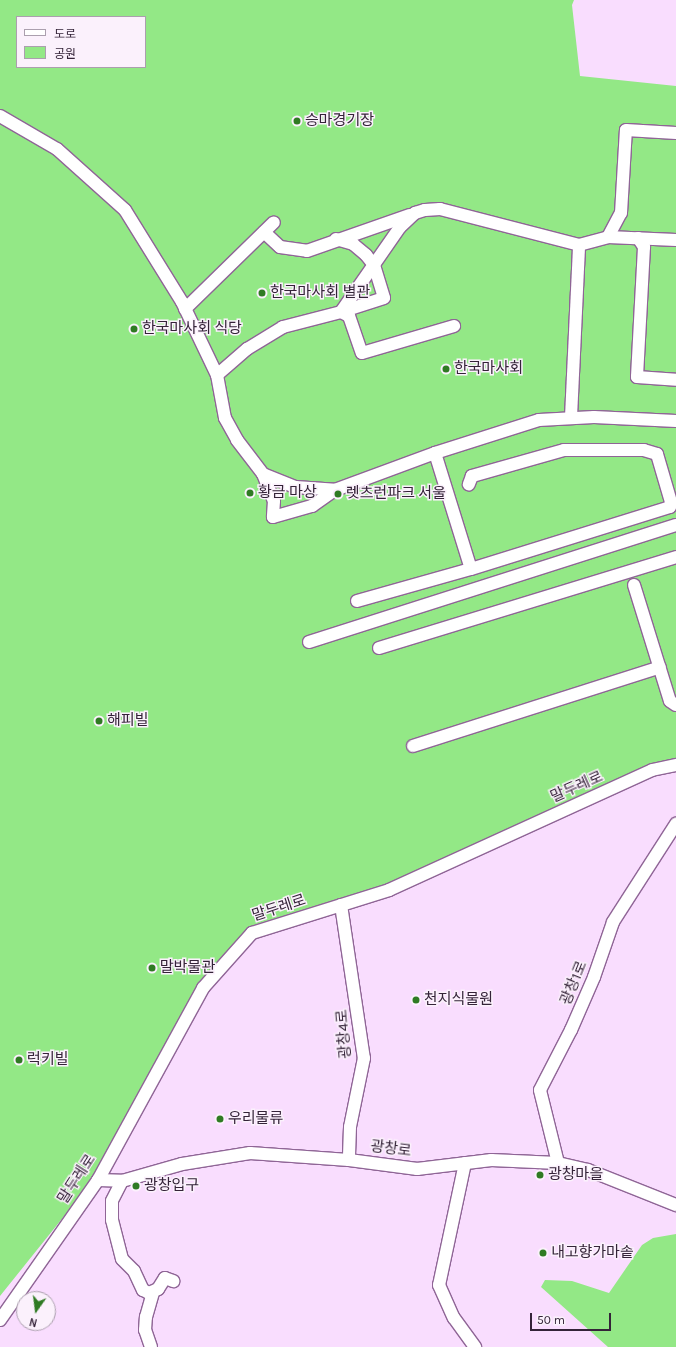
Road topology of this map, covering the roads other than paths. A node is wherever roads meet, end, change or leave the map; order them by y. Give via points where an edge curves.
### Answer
1 (0, 116) edge
2 (676, 133) edge
3 (415, 213) junction
4 (274, 222) dead end
5 (264, 232) junction
6 (608, 237) junction
7 (638, 238) junction
8 (336, 239) junction
9 (676, 240) edge
10 (579, 245) junction
11 (374, 265) junction
12 (185, 309) junction
13 (341, 312) junction
14 (454, 326) dead end
15 (217, 375) junction
16 (676, 380) edge
17 (571, 417) junction
18 (676, 421) edge
19 (435, 454) junction
20 (263, 474) junction
21 (469, 484) dead end
22 (335, 490) junction
23 (676, 525) edge
24 (676, 557) edge
25 (471, 569) junction
26 (634, 585) dead end
27 (357, 601) dead end
28 (309, 642) dead end
29 (379, 648) dead end
30 (660, 667) junction
31 (676, 705) edge
32 (413, 746) dead end
33 (676, 765) edge
34 (676, 824) edge
35 (341, 905) junction
36 (349, 1160) junction
37 (465, 1163) junction
38 (558, 1163) junction
39 (98, 1180) junction
40 (122, 1181) junction
41 (676, 1205) edge
42 (173, 1281) dead end
43 (153, 1292) junction
44 (0, 1320) edge
45 (151, 1347) edge
46 (475, 1347) edge

1 - 12 street via 57,148 125,210
2 - 6 street via 626,130 621,213
3 - 8 street
3 - 10 street via 440,209
3 - 11 street via 400,227
4 - 5 street
5 - 8 street via 274,243 289,250 307,251
5 - 12 street
6 - 7 street
6 - 10 street
7 - 9 street
7 - 16 street via 644,248 637,377
8 - 11 street via 353,244 366,254
10 - 17 street
11 - 13 street
11 - 13 street via 384,298
12 - 15 street
13 - 14 street via 349,316 362,353
13 - 15 street via 283,327 247,349
15 - 20 street via 225,418 237,440
17 - 18 street
17 - 19 street via 539,420
19 - 22 street
19 - 25 street
20 - 22 street via 296,487
20 - 22 street via 274,501 274,517 312,506
21 - 25 street via 472,476 564,450 644,450 657,454 671,502 670,507
23 - 28 street
24 - 29 street
25 - 27 street
26 - 30 street
30 - 31 street via 670,701
30 - 32 street
33 - 35 street, 말두레로 via 652,770 389,890
34 - 38 street, 광창1로 via 613,922 574,1024 540,1090
35 - 36 street, 광창4로 via 364,1058 350,1127
35 - 39 street, 말두레로 via 252,933 228,958 203,988
36 - 37 street, 광창로 via 417,1169
36 - 40 street, 광창로 via 250,1153 182,1164
37 - 38 street, 광창로 via 491,1160
37 - 46 street via 439,1285 454,1318
38 - 41 street, 광창로 via 588,1170
39 - 40 street, 광창로
39 - 44 street, 말두레로
40 - 43 street via 112,1202 116,1241 122,1259 134,1271 143,1290
42 - 43 street via 165,1278
43 - 45 street via 145,1330

